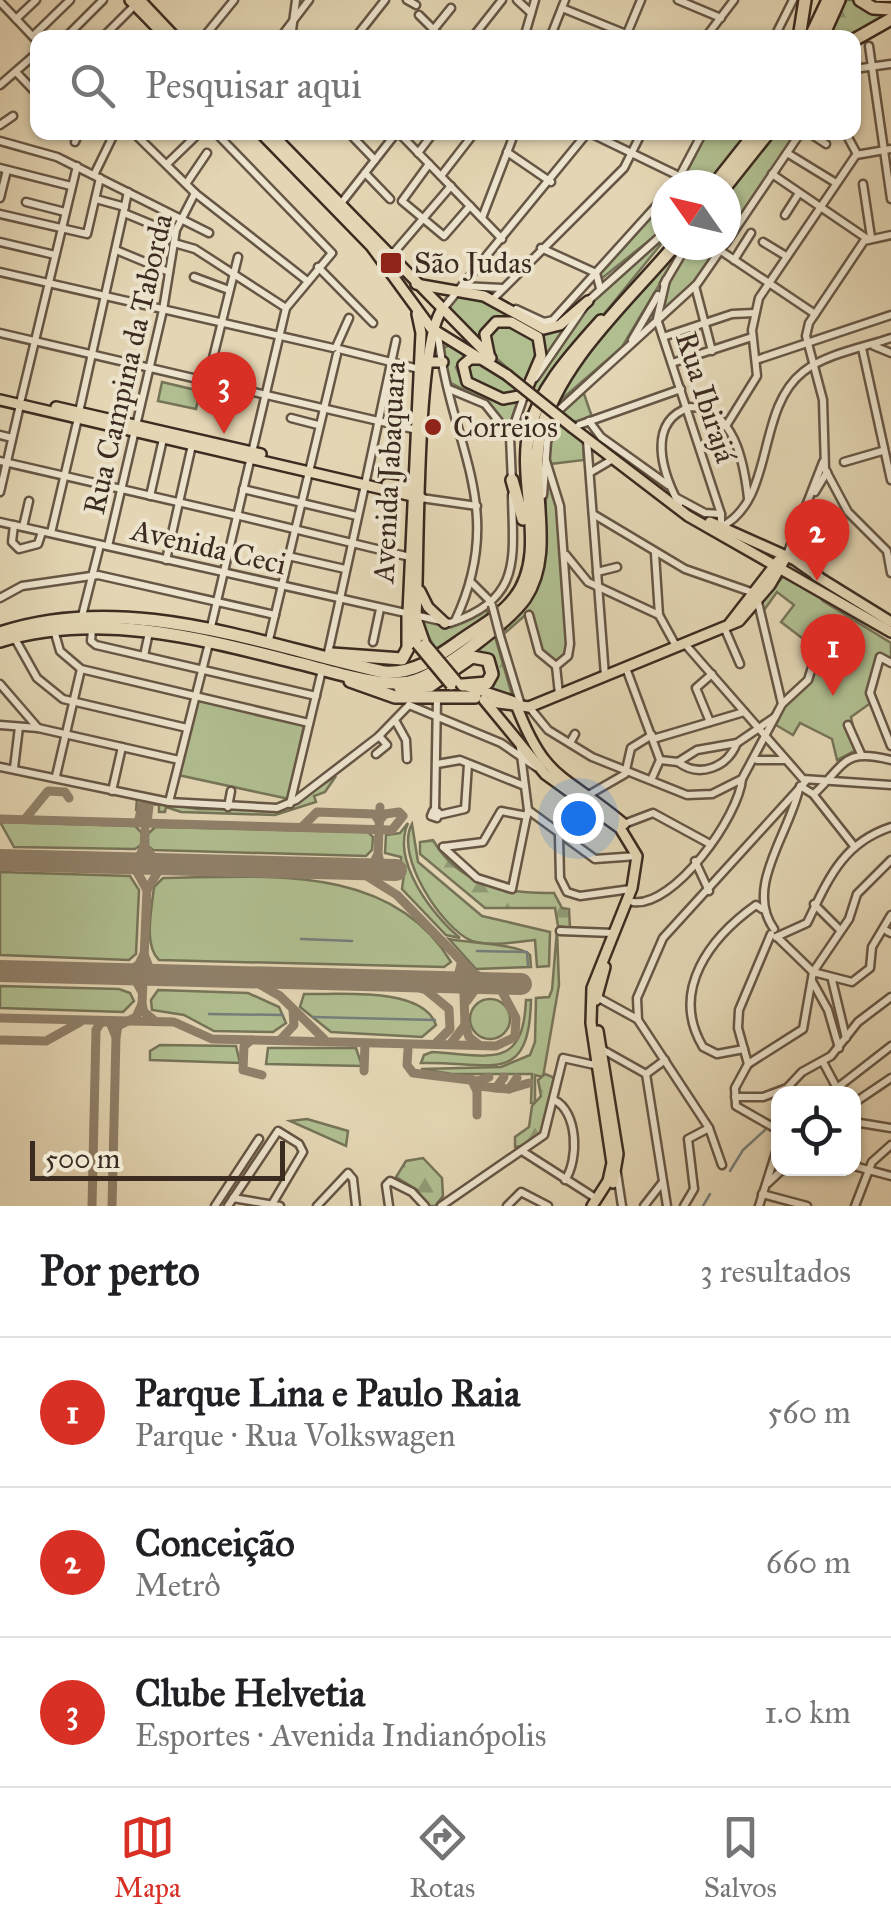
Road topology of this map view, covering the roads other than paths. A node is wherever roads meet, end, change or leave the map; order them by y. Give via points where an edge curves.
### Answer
1 (36, 0) edge
2 (70, 0) edge
3 (103, 0) edge
4 (234, 0) edge
5 (296, 0) edge
6 (309, 0) edge
7 (384, 0) edge
8 (407, 0) edge
9 (502, 0) edge
10 (517, 0) edge
11 (535, 0) edge
12 (641, 0) edge
13 (678, 0) edge
14 (734, 0) edge
15 (794, 0) edge
16 (805, 0) edge
17 (828, 0) edge
18 (839, 0) edge
19 (860, 0) edge
20 (137, 1) edge
21 (0, 2) edge
22 (563, 4) edge
23 (697, 4) edge
24 (416, 6) dead end
25 (451, 8) dead end
26 (891, 9) edge
27 (531, 13) junction
28 (418, 15) dead end
29 (16, 18) junction
30 (721, 18) junction
31 (891, 19) edge
32 (292, 21) junction
33 (434, 29) joint
34 (43, 30) edge
35 (72, 30) edge
36 (110, 30) edge
37 (161, 30) edge
38 (168, 30) edge
39 (210, 30) edge
40 (288, 30) edge
41 (360, 30) edge
42 (478, 30) edge
43 (527, 30) edge
44 (553, 30) edge
45 (617, 30) edge
46 (632, 30) edge
47 (711, 30) edge
48 (778, 30) edge
49 (800, 30) edge
50 (814, 30) edge
51 (826, 30) edge
52 (30, 33) edge
53 (861, 36) edge
54 (869, 46) dead end
55 (30, 59) edge
56 (891, 64) edge
57 (873, 67) junction
58 (861, 69) edge
59 (16, 72) junction
60 (0, 85) edge
61 (30, 89) edge
62 (13, 116) dead end
63 (0, 125) edge
64 (2, 139) edge
65 (113, 140) edge
66 (146, 140) edge
67 (189, 140) edge
68 (224, 140) edge
69 (268, 140) edge
70 (280, 140) edge
71 (356, 140) edge
72 (391, 140) edge
73 (406, 140) edge
74 (428, 140) edge
75 (469, 140) edge
76 (511, 140) edge
77 (582, 140) edge
78 (606, 140) edge
79 (638, 140) edge
80 (699, 140) edge
81 (750, 140) edge
82 (764, 140) edge
83 (798, 140) edge
84 (819, 140) edge
85 (849, 140) edge
86 (826, 144) dead end
87 (888, 149) edge
88 (507, 152) junction
89 (632, 152) junction
90 (206, 153) dead end
91 (418, 153) junction
92 (787, 153) junction
93 (857, 154) junction
94 (375, 160) junction
95 (168, 163) junction
96 (429, 164) junction
97 (76, 166) junction
98 (4, 169) edge
99 (667, 170) edge
100 (684, 170) edge
101 (726, 170) edge
102 (740, 170) edge
103 (365, 173) junction
104 (772, 174) junction
105 (441, 176) junction
106 (97, 177) junction
107 (551, 182) junction
108 (836, 182) junction
109 (186, 184) junction
110 (863, 184) dead end
111 (71, 186) junction
112 (451, 186) junction
113 (128, 192) junction
114 (195, 193) junction
115 (800, 193) junction
116 (0, 198) edge
117 (390, 198) dead end
118 (96, 199) junction
119 (891, 199) edge
120 (26, 202) dead end
121 (470, 206) junction
122 (338, 207) junction
123 (820, 207) junction
124 (124, 210) junction
125 (65, 212) junction
126 (651, 212) edge
127 (0, 214) edge
128 (785, 215) dead end
129 (181, 218) junction
130 (482, 218) junction
131 (423, 219) junction
132 (741, 220) edge
133 (61, 228) junction
134 (209, 233) dead end
135 (751, 233) dead end
136 (891, 235) edge
137 (175, 238) junction
138 (869, 238) junction
139 (502, 239) junction
140 (0, 242) edge
141 (764, 242) dead end
142 (651, 244) edge
143 (542, 248) junction
144 (741, 249) edge
145 (116, 250) junction
146 (55, 255) junction
147 (391, 256) junction
148 (786, 256) junction
149 (238, 257) dead end
150 (652, 260) edge
151 (663, 260) edge
152 (678, 260) edge
153 (714, 260) edge
154 (734, 260) edge
155 (318, 267) junction
156 (0, 272) edge
157 (169, 272) junction
158 (596, 273) junction
159 (233, 275) junction
160 (194, 276) dead end
161 (306, 280) junction
162 (666, 280) junction
163 (48, 283) junction
164 (768, 283) junction
165 (416, 284) junction
166 (695, 286) junction
167 (460, 287) junction
168 (502, 288) junction
169 (600, 289) junction
170 (229, 290) junction
171 (106, 296) junction
172 (493, 299) junction
173 (588, 302) junction
174 (412, 303) junction
175 (286, 308) junction
176 (508, 308) junction
177 (163, 310) junction
178 (441, 311) junction
179 (754, 313) junction
180 (815, 314) junction
181 (891, 315) edge
182 (349, 318) dead end
183 (657, 319) junction
184 (372, 323) dead end
185 (704, 323) junction
186 (221, 324) junction
187 (434, 331) junction
188 (0, 332) edge
189 (278, 337) junction
190 (663, 337) junction
191 (752, 337) junction
192 (396, 340) dead end
193 (35, 341) junction
194 (808, 343) junction
195 (887, 345) edge
196 (629, 346) junction
197 (462, 347) junction
198 (862, 348) junction
199 (336, 350) junction
200 (712, 350) junction
201 (92, 354) junction
202 (443, 359) junction
203 (490, 359) junction
204 (756, 360) junction
205 (672, 363) junction
206 (393, 364) junction
207 (816, 365) junction
208 (423, 366) junction
209 (150, 367) junction
210 (207, 382) junction
211 (448, 388) junction
212 (681, 389) junction
213 (525, 392) junction
214 (265, 394) junction
215 (0, 397) edge
216 (21, 402) junction
217 (687, 407) junction
218 (322, 408) junction
219 (78, 415) junction
220 (290, 418) dead end
221 (589, 421) junction
222 (380, 422) junction
223 (318, 425) junction
224 (574, 426) junction
225 (726, 426) junction
226 (136, 428) junction
227 (420, 434) junction
228 (0, 435) edge
229 (510, 437) junction
230 (12, 438) junction
231 (164, 438) junction
232 (587, 438) junction
233 (192, 445) junction
234 (882, 451) junction
235 (251, 455) junction
236 (545, 457) junction
237 (613, 459) junction
238 (3, 462) edge
239 (823, 462) junction
240 (844, 462) dead end
241 (307, 468) junction
242 (631, 468) junction
243 (826, 472) junction
244 (590, 474) junction
245 (64, 476) junction
246 (651, 479) junction
247 (512, 480) junction
248 (891, 480) edge
249 (365, 482) junction
250 (669, 485) junction
251 (122, 489) junction
252 (243, 489) junction
253 (0, 492) edge
254 (417, 494) junction
255 (150, 496) junction
256 (748, 500) junction
257 (29, 501) dead end
258 (678, 501) junction
259 (300, 502) junction
260 (179, 503) junction
261 (476, 506) junction
262 (592, 514) junction
263 (721, 514) junction
264 (804, 515) junction
265 (237, 516) junction
266 (357, 516) junction
267 (0, 522) edge
268 (698, 522) junction
269 (18, 526) junction
270 (720, 528) junction
271 (294, 529) junction
272 (47, 532) junction
273 (351, 542) junction
274 (794, 542) junction
275 (530, 544) junction
276 (104, 546) junction
277 (655, 552) junction
278 (565, 554) junction
279 (288, 556) junction
280 (762, 556) junction
281 (166, 560) junction
282 (416, 560) junction
283 (782, 562) junction
284 (617, 567) dead end
285 (810, 568) junction
286 (345, 569) junction
287 (538, 570) junction
288 (224, 572) junction
289 (597, 572) junction
290 (891, 573) edge
291 (797, 576) junction
292 (92, 577) junction
293 (819, 577) junction
294 (470, 581) junction
295 (767, 581) junction
296 (282, 586) junction
297 (598, 586) junction
298 (418, 587) junction
299 (753, 597) junction
300 (0, 598) edge
301 (338, 599) junction
302 (217, 602) junction
303 (491, 604) junction
304 (380, 609) junction
305 (528, 614) dead end
306 (659, 614) junction
307 (275, 615) junction
308 (761, 615) junction
309 (82, 616) junction
310 (412, 617) junction
311 (742, 619) junction
312 (450, 622) junction
313 (891, 622) edge
314 (92, 626) junction
315 (726, 626) junction
316 (54, 628) junction
317 (150, 631) junction
318 (891, 632) edge
319 (0, 633) edge
320 (209, 637) junction
321 (696, 638) junction
322 (18, 639) junction
323 (0, 641) edge
324 (373, 642) dead end
325 (680, 645) junction
326 (270, 646) junction
327 (816, 650) dead end
328 (695, 652) junction
329 (328, 653) junction
330 (144, 656) junction
331 (891, 662) edge
332 (435, 664) junction
333 (740, 664) dead end
334 (556, 666) junction
335 (626, 668) junction
336 (81, 669) junction
337 (202, 670) junction
338 (326, 670) junction
339 (712, 674) junction
340 (605, 676) junction
341 (457, 684) junction
342 (2, 689) edge
343 (388, 689) junction
344 (557, 695) junction
345 (316, 696) junction
346 (195, 697) junction
347 (438, 697) junction
348 (480, 699) junction
349 (73, 702) junction
350 (513, 704) junction
351 (782, 704) junction
352 (409, 705) junction
353 (744, 712) junction
354 (438, 716) junction
355 (396, 722) junction
356 (710, 722) junction
357 (309, 723) junction
358 (770, 723) junction
359 (0, 725) edge
360 (755, 725) junction
361 (848, 725) dead end
362 (19, 727) junction
363 (38, 728) junction
364 (187, 728) junction
365 (66, 734) junction
366 (576, 734) dead end
367 (379, 736) junction
368 (653, 737) junction
369 (766, 738) junction
370 (570, 743) junction
371 (737, 743) junction
372 (891, 746) edge
373 (122, 747) junction
374 (524, 751) junction
375 (376, 754) dead end
376 (861, 754) junction
377 (407, 759) dead end
378 (179, 760) junction
379 (660, 760) junction
380 (756, 760) junction
381 (784, 760) junction
382 (891, 760) edge
383 (678, 762) junction
384 (468, 763) junction
385 (437, 764) junction
386 (0, 766) edge
387 (14, 768) junction
388 (627, 770) junction
389 (56, 776) junction
390 (652, 778) junction
391 (742, 779) junction
392 (828, 784) junction
393 (522, 785) junction
394 (891, 786) edge
395 (810, 787) junction
396 (112, 791) junction
397 (232, 791) dead end
398 (583, 798) junction
399 (785, 801) junction
400 (800, 801) junction
401 (170, 802) junction
402 (290, 804) junction
403 (228, 806) junction
404 (528, 813) junction
405 (624, 824) junction
406 (891, 827) edge
407 (558, 835) junction
408 (710, 844) junction
409 (854, 846) junction
410 (637, 856) junction
411 (891, 860) edge
412 (695, 862) junction
413 (632, 888) junction
414 (709, 890) junction
415 (633, 902) junction
416 (814, 904) junction
417 (760, 911) junction
418 (891, 915) edge
419 (737, 919) junction
420 (840, 930) junction
421 (560, 931) dead end
422 (614, 933) junction
423 (775, 934) junction
424 (812, 976) junction
425 (832, 980) junction
426 (891, 997) edge
427 (595, 1003) junction
428 (638, 1020) junction
429 (846, 1039) junction
430 (891, 1046) edge
431 (839, 1048) junction
432 (744, 1050) junction
433 (602, 1056) junction
434 (665, 1060) junction
435 (822, 1062) junction
436 (748, 1064) junction
437 (646, 1074) junction
438 (890, 1080) edge
439 (835, 1086) edge
440 (844, 1086) edge
441 (734, 1097) junction
442 (861, 1099) edge
443 (554, 1100) junction
444 (861, 1123) edge
445 (709, 1128) junction
446 (771, 1128) edge
447 (891, 1128) edge
448 (259, 1140) dead end
449 (891, 1145) edge
450 (522, 1151) junction
451 (247, 1161) junction
452 (722, 1165) dead end
453 (255, 1167) junction
454 (861, 1168) edge
455 (868, 1170) junction
456 (617, 1172) junction
457 (771, 1176) edge
458 (891, 1176) edge
459 (565, 1180) junction
460 (663, 1182) junction
461 (610, 1190) junction
462 (763, 1190) junction
463 (457, 1195) junction
464 (622, 1196) junction
465 (231, 1202) edge
466 (595, 1204) edge
467 (272, 1205) edge
468 (214, 1206) edge
469 (280, 1206) edge
470 (317, 1206) edge
471 (356, 1206) edge
472 (388, 1206) edge
473 (425, 1206) edge
474 (442, 1206) edge
475 (465, 1206) edge
476 (507, 1206) edge
477 (548, 1206) edge
478 (622, 1206) edge
479 (644, 1206) edge
480 (667, 1206) edge
481 (684, 1206) edge
482 (758, 1206) edge
483 (807, 1206) edge
484 (854, 1206) edge

1 - 29 street
2 - 34 street
3 - 35 street
4 - 39 street
5 - 32 street
6 - 32 street
7 - 41 street
8 - 24 street
9 - 42 street
10 - 27 street
11 - 27 street
12 - 46 street
13 - 23 street
14 - 30 street
15 - 48 street
16 - 49 highway
17 - 50 highway
18 - 51 highway
19 - 26 highway
20 - 36 street
20 - 37 main road
20 - 38 main road
21 - 29 street
22 - 44 street
22 - 45 street
23 - 30 street
25 - 33 street
27 - 43 street
28 - 33 street
29 - 52 street
30 - 47 street
31 - 53 highway
32 - 40 street
54 - 57 street
55 - 59 street
56 - 57 street
57 - 58 street
57 - 87 street
59 - 60 street
59 - 61 street
62 - 63 street
64 - 97 street
65 - 106 street
66 - 95 street
67 - 95 street
68 - 155 street via 332,253
69 - 122 main road, Avenida Jabaquara
70 - 122 main road, Avenida Jabaquara
71 - 94 street
72 - 94 street
73 - 91 street
74 - 91 street
75 - 105 street
76 - 88 street
77 - 107 street
78 - 89 street
79 - 89 street
80 - 100 street
81 - 101 highway
82 - 102 highway
83 - 92 street
84 - 86 street
85 - 93 street
87 - 93 street
87 - 119 street
88 - 107 street
88 - 130 street
89 - 99 street
89 - 143 street via 622,170
90 - 109 street
91 - 96 street
92 - 104 street
92 - 108 street
93 - 108 street
94 - 103 street
95 - 109 street
96 - 105 street
96 - 131 street via 402,201
97 - 106 street
97 - 111 street
98 - 111 street
98 - 116 street
103 - 117 street
103 - 122 street
104 - 115 street
104 - 132 street
105 - 112 street
106 - 113 street
106 - 118 street
107 - 139 street
108 - 123 street
109 - 114 street
110 - 138 street
111 - 125 street
112 - 121 street
112 - 131 street
113 - 124 street
113 - 129 street
114 - 129 street, Rua Campina da Taborda
114 - 161 street
115 - 123 street
115 - 128 street
118 - 124 street
118 - 133 street via 88,233
120 - 125 street
121 - 130 street
121 - 131 street via 445,235
122 - 147 main road, Avenida Jabaquara
122 - 174 main road, Avenida Jabaquara
123 - 138 street
123 - 148 street
124 - 137 street
124 - 145 street
125 - 133 street
126 - 158 street
127 - 133 street
129 - 134 street
129 - 137 street, Rua Campina da Taborda
130 - 139 street
131 - 147 street
133 - 146 street
135 - 144 street
136 - 138 street
137 - 157 street, Rua Campina da Taborda
137 - 159 street
138 - 180 street
139 - 167 street
140 - 146 street
141 - 148 street
142 - 169 street
143 - 158 street
143 - 168 street
145 - 157 street
145 - 171 street
146 - 163 street
147 - 165 main road, Avenida Jabaquara
148 - 164 street
149 - 159 street
150 - 275 highway via 566,362 538,406 526,454
151 - 287 highway via 556,394 545,419 535,477
152 - 162 street
153 - 166 street
154 - 164 street
155 - 161 street
155 - 184 street
156 - 163 street
157 - 177 street, Rua Campina da Taborda
158 - 169 street
158 - 176 street via 550,322
159 - 170 street
159 - 175 street
160 - 170 street
161 - 175 street
162 - 183 street, Rua Ibirajá
162 - 196 street
163 - 171 street
163 - 193 street
164 - 179 street
164 - 180 street
165 - 167 main road
165 - 178 main road, Avenida Jabaquara
166 - 183 street
166 - 185 street
167 - 168 street
167 - 172 main road
167 - 178 street
168 - 172 street
169 - 173 street
170 - 186 street
171 - 177 street
171 - 201 street
172 - 176 main road
173 - 176 main road via 550,329
173 - 213 street
174 - 187 main road, Avenida Jabaquara
174 - 208 main road, Avenida Jabaquara
175 - 189 street
177 - 186 street
177 - 209 street, Rua Campina da Taborda
178 - 187 main road, Avenida Jabaquara
178 - 203 main road
179 - 185 street
179 - 191 street
180 - 194 street
181 - 194 street
182 - 199 street
183 - 190 street, Rua Ibirajá
183 - 196 street
185 - 190 street
185 - 200 street
186 - 189 street
186 - 210 street
187 - 197 main road
187 - 202 street
187 - 208 main road, Avenida Jabaquara
188 - 193 street
189 - 199 street
189 - 214 street
190 - 205 street, Rua Ibirajá
191 - 200 street
191 - 204 street
192 - 206 street
193 - 201 street
193 - 216 street
194 - 204 street
194 - 207 street
195 - 198 street
196 - 236 street via 558,411
197 - 202 street via 446,346
197 - 203 main road
198 - 207 street
198 - 234 street
199 - 206 street
199 - 218 street
200 - 205 street
201 - 209 street
201 - 219 street
202 - 208 main road
202 - 211 street
203 - 213 main road via 466,362 464,380 506,400
203 - 213 main road via 484,334 496,322 534,334 542,352
203 - 224 main road, bridge
204 - 225 street via 755,381
205 - 212 street, Rua Ibirajá
206 - 208 street
206 - 222 street
207 - 239 street
207 - 256 street via 796,378 780,404
208 - 227 main road, Avenida Jabaquara
209 - 210 street
209 - 226 street, Rua Campina da Taborda
210 - 214 street
211 - 229 street via 485,404
211 - 261 street via 476,474
212 - 217 street, Rua Ibirajá
212 - 221 street
213 - 229 street
214 - 218 street
214 - 235 street
215 - 216 main road
216 - 219 main road
216 - 230 street
217 - 225 street via 708,410
217 - 250 street via 664,428
217 - 263 street, Rua Ibirajá
218 - 222 street
218 - 223 street
219 - 226 main road
219 - 245 street
220 - 223 street
221 - 224 street
221 - 246 street
222 - 227 street
222 - 249 street
223 - 241 street
224 - 232 main road
224 - 242 main road
225 - 256 street via 741,458
226 - 231 main road
226 - 235 main road
226 - 251 street, Rua Campina da Taborda
227 - 254 main road, Avenida Jabaquara
228 - 230 street
229 - 247 street
230 - 238 street
231 - 233 main road
231 - 255 street
232 - 237 main road
232 - 244 street
233 - 235 main road
233 - 260 street
234 - 240 street
234 - 248 street
235 - 241 main road
235 - 252 street
236 - 278 street
236 - 287 street
237 - 242 main road
237 - 244 street
237 - 268 main road
238 - 245 street
238 - 253 street
239 - 243 street
239 - 264 street
241 - 249 main road
241 - 259 street
242 - 246 main road
243 - 264 street
243 - 290 street via 848,512 887,551
244 - 262 street
245 - 251 street
245 - 272 street
246 - 250 street
246 - 258 main road
247 - 275 highway
247 - 303 street via 513,568
249 - 254 main road
249 - 266 street
250 - 258 street
251 - 255 street
251 - 276 street, Rua Campina da Taborda
252 - 259 street
252 - 265 street
254 - 261 street
254 - 282 main road, Avenida Jabaquara
255 - 260 street
256 - 270 street
257 - 269 street
258 - 263 street
258 - 270 main road
259 - 266 street
259 - 271 street
260 - 265 street
260 - 281 street
261 - 294 street via 478,549
262 - 277 street
262 - 289 street
263 - 270 street, Rua Ibirajá
264 - 274 street
265 - 271 street
265 - 288 street
266 - 273 street
267 - 269 street, Avenida Ceci
268 - 270 main road
268 - 280 main road
269 - 272 street, Avenida Ceci
269 - 272 street via 12,542 18,549 38,544
270 - 283 main road
271 - 273 street
271 - 279 street
272 - 276 street, Avenida Ceci
273 - 282 street
273 - 286 street
274 - 283 street
274 - 285 main road
275 - 332 highway via 514,600
276 - 281 street, Avenida Ceci
276 - 292 street, Rua Campina da Taborda
277 - 299 street
277 - 306 street
278 - 297 street
278 - 334 street via 570,644
279 - 286 street
279 - 296 street
280 - 283 main road
280 - 295 main road
281 - 288 street, Avenida Ceci
282 - 298 main road, Avenida Jabaquara
282 - 310 main road, Avenida Jabaquara
283 - 285 main road
283 - 291 main road
283 - 293 main road
283 - 295 main road
284 - 289 street
285 - 293 main road
286 - 301 street
287 - 332 highway via 518,607
288 - 296 street, Avenida Ceci
288 - 302 street
289 - 297 street
291 - 295 main road
291 - 318 main road
292 - 300 street via 22,586
292 - 302 street
292 - 309 street, Rua Campina da Taborda
293 - 313 main road
294 - 303 street
294 - 312 street
295 - 299 main road
296 - 301 street, Avenida Ceci
296 - 307 street
297 - 306 street
297 - 340 street
298 - 310 main road, Avenida Jabaquara
298 - 312 main road via 428,608
299 - 308 street
299 - 311 main road
299 - 315 main road
301 - 304 street, Avenida Ceci
301 - 329 street
302 - 307 street
302 - 320 street
303 - 312 street
303 - 350 street, bridge
304 - 310 street, Avenida Ceci
304 - 324 street
305 - 334 street via 539,652
306 - 325 street
307 - 326 street
308 - 311 main road
308 - 351 street
309 - 319 highway
309 - 320 highway via 136,616
310 - 312 street, Avenida Ceci
310 - 329 highway via 402,659
310 - 341 main road, Avenida Jabaquara, bridge via 421,644
311 - 315 main road
314 - 316 highway
314 - 317 highway
314 - 330 street via 94,644
315 - 321 main road
315 - 333 street
316 - 322 highway
316 - 336 street via 60,651
317 - 320 highway
317 - 330 street
320 - 326 highway
320 - 337 street
320 - 338 highway
321 - 325 main road
321 - 328 main road
322 - 323 highway
322 - 349 street via 36,678
325 - 328 street
325 - 335 main road
326 - 329 highway
326 - 332 highway via 384,672
327 - 351 street via 808,680
328 - 339 street
330 - 337 street
331 - 372 street via 886,656 878,660 870,694
332 - 343 highway via 416,680
334 - 344 street
335 - 340 main road
335 - 368 street
336 - 346 street
336 - 349 street
337 - 345 street
337 - 346 street
338 - 343 highway
338 - 345 street
339 - 353 street
339 - 356 street via 696,688
340 - 344 main road
341 - 343 highway via 487,683 488,660 468,659 422,689
341 - 348 main road
341 - 350 main road
342 - 363 street
343 - 347 highway
343 - 352 street
344 - 350 main road
345 - 357 street
346 - 357 street
346 - 364 street
347 - 348 highway
347 - 354 street
348 - 350 main road
349 - 364 street
349 - 365 street
350 - 370 street
350 - 374 main road
350 - 374 main road via 523,721
351 - 358 street
352 - 354 street
352 - 355 street
353 - 356 street
353 - 360 street
354 - 374 street
354 - 385 street
355 - 367 street
355 - 377 street
356 - 368 street
357 - 402 street
358 - 360 street
358 - 369 street
359 - 362 street
360 - 369 street
360 - 371 street
361 - 376 street
362 - 363 street
362 - 387 street
363 - 365 street
364 - 378 street
365 - 373 street
365 - 389 street
366 - 370 street
367 - 375 street via 387,745
367 - 402 street
368 - 379 street
368 - 388 street via 634,744
369 - 380 street
369 - 381 street
370 - 388 street
371 - 383 street via 697,750
371 - 383 street via 732,754 706,770 694,772
373 - 378 street
373 - 396 street
374 - 393 street
374 - 398 main road
374 - 398 main road via 544,774
376 - 382 street
376 - 392 street via 839,765
378 - 401 street
379 - 383 street
379 - 390 street
380 - 381 street
380 - 391 street
381 - 395 street
384 - 385 street
384 - 385 street via 465,809 437,812
384 - 393 street
386 - 387 street
387 - 389 street
388 - 390 street
388 - 398 street
389 - 396 street
390 - 391 street via 700,796
391 - 408 street via 738,806
392 - 394 street
392 - 395 street
393 - 404 street
395 - 399 street
395 - 400 street
395 - 400 street
395 - 409 street
396 - 401 street
397 - 403 street
398 - 405 main road
398 - 410 main road via 620,828
399 - 400 street
399 - 414 street
400 - 417 street
401 - 403 street
402 - 403 street
404 - 404 street via 510,889 480,880 444,847 483,842 501,811
404 - 407 street
405 - 408 street via 653,813
405 - 415 main road via 642,857
406 - 409 street
407 - 410 street via 595,859
407 - 413 street via 567,892 585,896
408 - 412 street
409 - 416 street
410 - 413 main road
411 - 420 street via 862,888
412 - 414 street
412 - 415 street via 670,889
413 - 422 main road
414 - 428 street via 659,944 638,992
415 - 427 main road
416 - 420 street
416 - 423 street via 809,920
417 - 419 street
417 - 419 street
417 - 423 street
418 - 425 street via 872,947 868,971 852,982
419 - 432 street via 697,966 691,1009 707,1050
420 - 424 street
421 - 422 street
422 - 427 main road via 594,981
423 - 424 street
423 - 432 street via 742,997
424 - 425 street
424 - 431 street
424 - 436 street via 803,1029
425 - 429 street
426 - 429 street
427 - 428 street
427 - 433 main road
428 - 434 street
429 - 431 street
430 - 440 street
431 - 435 street
432 - 436 street
433 - 437 street
433 - 443 street via 564,1058
433 - 456 main road
433 - 466 main road via 612,1163
434 - 437 street
434 - 445 street
435 - 439 street
435 - 441 street via 781,1092
436 - 441 street
437 - 460 street
438 - 442 street
441 - 446 street via 744,1113
443 - 450 street via 547,1130
443 - 459 street via 568,1114 574,1153
444 - 447 street
445 - 452 street
445 - 481 street via 688,1139 694,1182
448 - 451 street
449 - 455 street
450 - 459 street
450 - 463 street
451 - 453 street
451 - 468 street
453 - 465 street
453 - 467 street via 278,1131 299,1144 299,1165
454 - 455 street
455 - 458 street
455 - 484 street
456 - 461 main road
456 - 464 street
457 - 462 street
459 - 466 street
460 - 479 street
460 - 480 street
461 - 464 street
461 - 466 main road
462 - 482 street
462 - 483 street
463 - 474 street
463 - 475 street
464 - 478 street
465 - 467 street
467 - 469 street
470 - 471 street via 344,1174 352,1175
472 - 473 street via 390,1181
476 - 477 street via 521,1192

